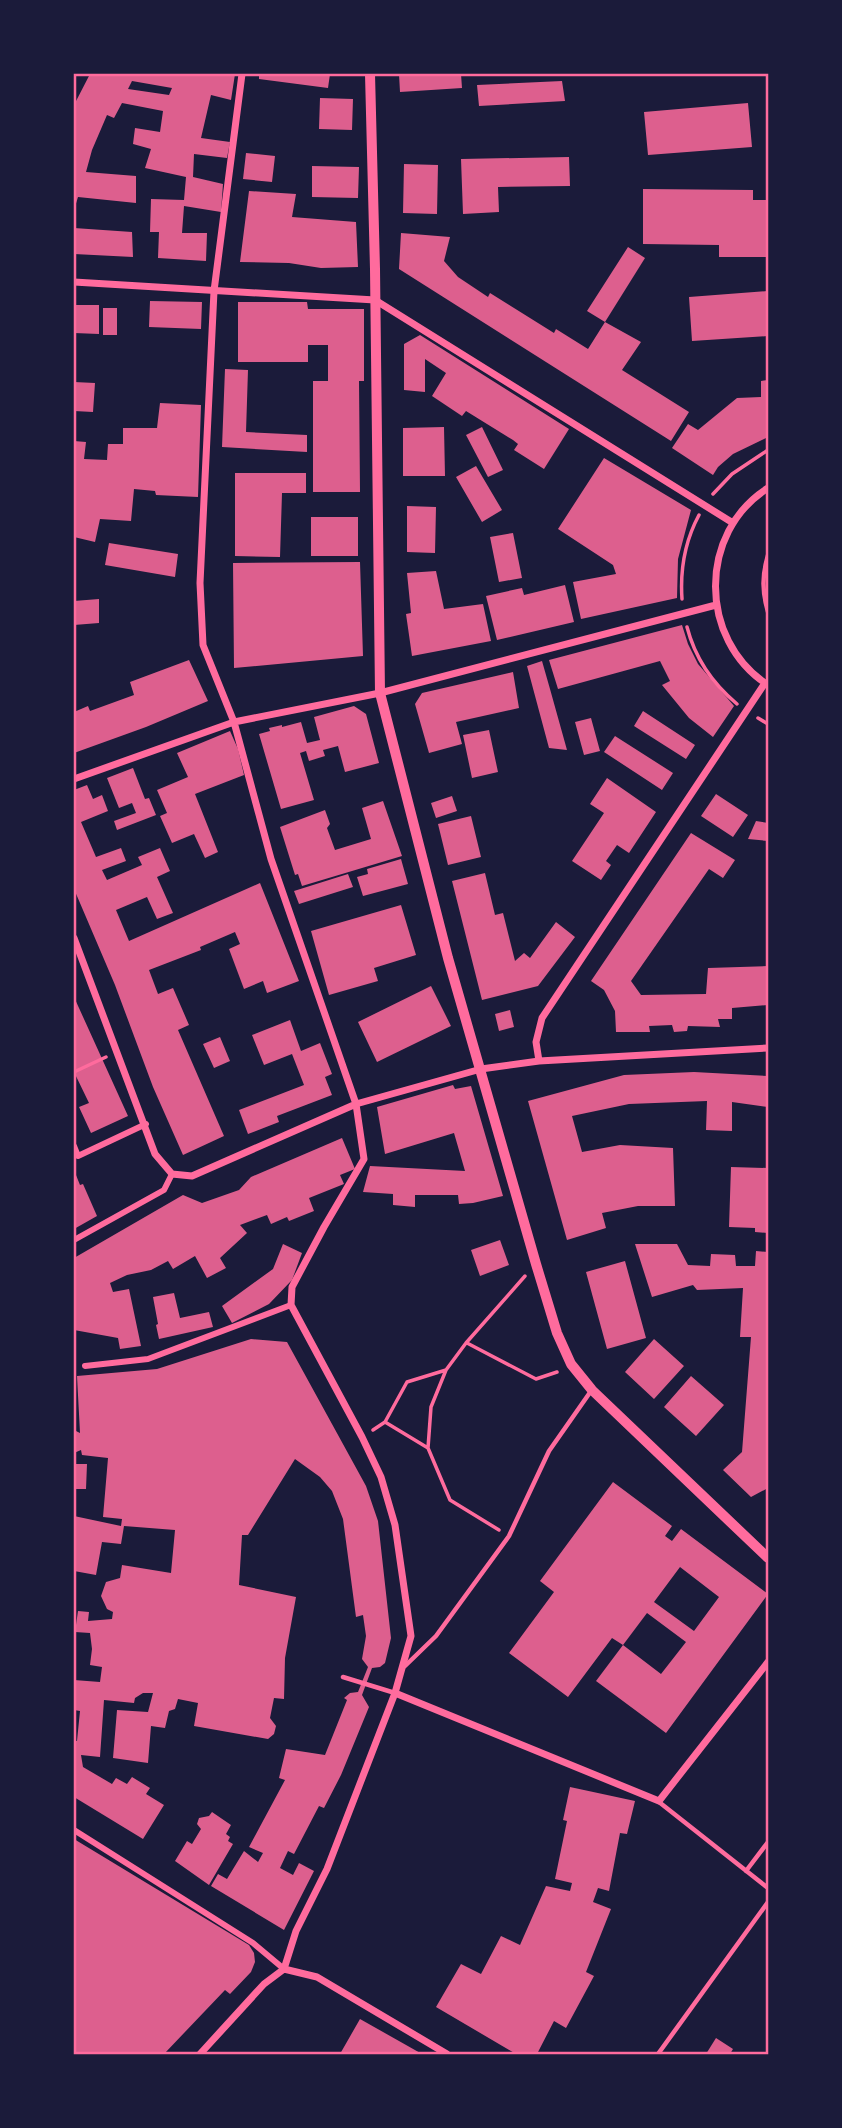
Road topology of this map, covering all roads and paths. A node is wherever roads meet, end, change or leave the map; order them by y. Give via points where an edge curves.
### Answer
1 (242, 74) edge
2 (370, 74) edge
3 (74, 282) edge
4 (214, 291) junction
5 (375, 300) junction
6 (768, 450) edge
7 (768, 488) edge
8 (705, 506) junction
9 (733, 523) junction
10 (768, 555) edge
11 (716, 605) junction
12 (768, 612) edge
13 (684, 615) junction
14 (766, 684) edge
15 (380, 693) junction
16 (746, 711) junction
17 (234, 722) junction
18 (768, 724) edge
19 (74, 779) edge
20 (74, 938) edge
21 (768, 1048) edge
22 (117, 1051) junction
23 (539, 1061) junction
24 (481, 1069) junction
25 (74, 1072) edge
26 (356, 1104) junction
27 (146, 1124) junction
28 (74, 1146) edge
29 (172, 1174) junction
30 (74, 1240) edge
31 (536, 1264) junction
32 (291, 1305) junction
33 (466, 1343) junction
34 (571, 1364) junction
35 (85, 1366) dead end
36 (446, 1370) junction
37 (592, 1390) junction
38 (385, 1422) junction
39 (362, 1437) junction
40 (428, 1448) junction
41 (509, 1536) junction
42 (768, 1558) edge
43 (768, 1662) edge
44 (404, 1666) junction
45 (343, 1676) dead end
46 (395, 1693) junction
47 (659, 1801) junction
48 (74, 1830) edge
49 (768, 1842) edge
50 (746, 1871) junction
51 (768, 1888) edge
52 (768, 1902) edge
53 (284, 1969) junction
54 (200, 2054) edge
55 (447, 2054) edge
56 (658, 2054) edge

1 - 4 street
2 - 5 street
3 - 4 street
4 - 5 street
4 - 17 street via 201,596 203,645
5 - 8 street
5 - 15 street
6 - 8 path via 732,474
7 - 9 street
8 - 9 street
8 - 13 path via 684,558
9 - 11 street via 717,562
10 - 12 lane via 763,572
11 - 13 street
11 - 14 street via 732,649
13 - 15 street
13 - 16 path via 705,669
14 - 16 street
15 - 17 street
15 - 24 street
16 - 18 path
16 - 23 street via 542,1018 536,1042
17 - 19 street
17 - 26 street via 271,859
20 - 22 street
21 - 23 street
22 - 25 path
22 - 27 street
23 - 24 street
24 - 26 street
24 - 31 street
26 - 29 street via 192,1176
26 - 32 street via 364,1159 292,1287
27 - 28 street via 78,1156
27 - 29 street via 155,1154
29 - 30 street via 164,1190
31 - 33 path
31 - 34 street
32 - 35 street via 148,1359
32 - 39 street
33 - 34 path via 536,1379
33 - 36 path
34 - 37 street
36 - 38 path via 407,1382
36 - 40 path via 431,1407
37 - 41 lane via 549,1451
37 - 42 street
38 - 39 path
38 - 40 path
39 - 44 street via 396,1525 411,1636
40 - 41 path via 450,1500
41 - 44 lane via 436,1636
43 - 47 street
44 - 46 street
45 - 46 lane
46 - 47 street
46 - 53 street
47 - 50 lane
48 - 53 street via 253,1943
49 - 50 lane
50 - 51 lane
52 - 56 lane
53 - 54 street via 264,1984
53 - 55 street via 317,1977

